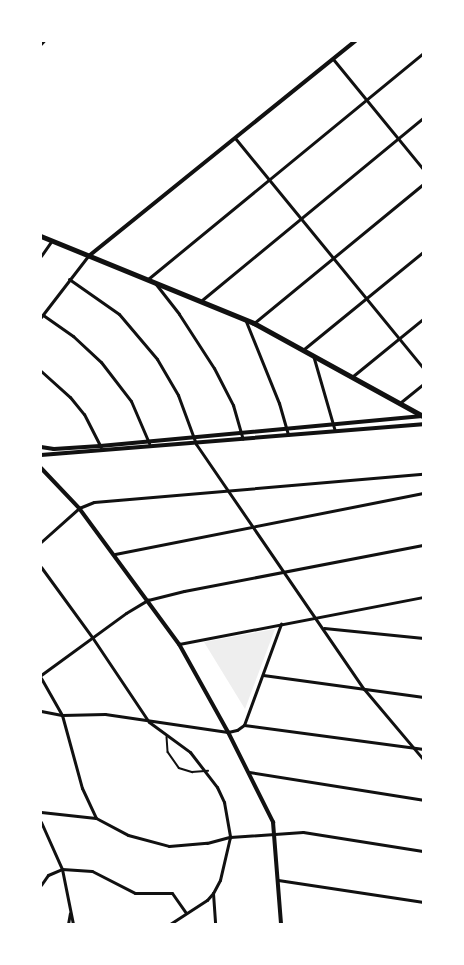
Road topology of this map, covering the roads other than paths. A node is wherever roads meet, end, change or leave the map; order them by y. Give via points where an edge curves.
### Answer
1 (44, 41) edge
2 (355, 41) edge
3 (41, 44) edge
4 (423, 53) edge
5 (333, 59) junction
6 (367, 100) junction
7 (423, 118) edge
8 (235, 138) junction
9 (398, 138) junction
10 (423, 169) edge
11 (269, 180) junction
12 (423, 184) edge
13 (301, 219) junction
14 (41, 236) edge
15 (52, 240) junction
16 (423, 252) edge
17 (90, 255) junction
18 (41, 256) edge
19 (333, 258) junction
20 (69, 279) junction
21 (148, 279) junction
22 (154, 282) junction
23 (366, 298) junction
24 (202, 300) junction
25 (42, 316) edge
26 (245, 319) junction
27 (423, 319) edge
28 (254, 323) junction
29 (399, 338) junction
30 (304, 349) junction
31 (312, 354) junction
32 (423, 368) edge
33 (41, 371) edge
34 (353, 376) junction
35 (423, 384) edge
36 (401, 402) junction
37 (423, 416) edge
38 (333, 424) junction
39 (423, 424) edge
40 (286, 428) junction
41 (335, 431) junction
42 (241, 432) junction
43 (288, 435) junction
44 (192, 437) junction
45 (243, 439) junction
46 (148, 441) junction
47 (196, 444) junction
48 (100, 446) junction
49 (41, 447) edge
50 (150, 448) junction
51 (102, 452) junction
52 (41, 455) edge
53 (41, 468) edge
54 (423, 474) edge
55 (229, 491) junction
56 (423, 493) edge
57 (79, 508) junction
58 (254, 525) junction
59 (41, 542) edge
60 (423, 545) edge
61 (115, 554) junction
62 (41, 567) edge
63 (286, 571) junction
64 (423, 597) edge
65 (148, 600) junction
66 (317, 618) junction
67 (281, 624) junction
68 (324, 628) junction
69 (92, 637) junction
70 (423, 638) edge
71 (180, 644) junction
72 (41, 675) edge
73 (263, 675) junction
74 (41, 678) edge
75 (364, 689) junction
76 (423, 697) edge
77 (41, 711) edge
78 (62, 715) junction
79 (149, 722) junction
80 (244, 725) junction
81 (228, 732) junction
82 (167, 735) junction
83 (414, 748) junction
84 (423, 749) edge
85 (423, 758) edge
86 (208, 771) junction
87 (248, 772) junction
88 (423, 800) edge
89 (41, 812) edge
90 (96, 818) junction
91 (41, 822) edge
92 (275, 833) junction
93 (230, 837) junction
94 (423, 851) edge
95 (62, 869) junction
96 (278, 880) junction
97 (41, 884) edge
98 (213, 893) junction
99 (423, 902) edge
100 (71, 911) junction
101 (186, 914) junction
102 (68, 924) edge
103 (73, 924) edge
104 (170, 924) edge
105 (215, 924) edge
106 (281, 924) edge

1 - 3 street
2 - 5 street
4 - 6 street
5 - 6 street
5 - 8 street
6 - 9 street
6 - 11 street
7 - 9 street
8 - 11 street
8 - 17 street
9 - 10 street
9 - 13 street
11 - 13 street
11 - 21 street
12 - 19 street
13 - 19 street
13 - 24 street
14 - 15 main road
15 - 17 main road
15 - 18 street
16 - 23 street
17 - 20 street
17 - 21 main road
19 - 23 street
19 - 28 street
20 - 25 street
20 - 44 street via 119,314 137,333 170,379
21 - 22 main road
22 - 24 main road
22 - 42 street via 211,362 233,405
23 - 29 street
23 - 30 street
24 - 26 main road
25 - 46 street via 73,336 101,362 131,401
26 - 28 main road
26 - 40 street
27 - 29 street
28 - 30 main road
29 - 32 street
29 - 34 street
30 - 31 main road
31 - 34 main road
31 - 38 street
33 - 48 street via 70,397 90,425
34 - 36 main road
35 - 36 street
36 - 37 main road
37 - 38 street
38 - 40 street
38 - 41 street
39 - 41 street
40 - 42 street
40 - 43 street
41 - 43 street
42 - 44 street
42 - 45 street
43 - 45 street
44 - 46 street
44 - 47 street
45 - 47 street
46 - 48 street
46 - 50 street
47 - 50 street
47 - 55 street
48 - 49 street via 54,449
48 - 51 street
50 - 51 street
51 - 52 street
53 - 57 street
54 - 55 street
55 - 57 street via 94,502
55 - 58 street
56 - 58 street
57 - 59 street
57 - 61 street
58 - 61 street
58 - 63 street
60 - 63 street
61 - 65 street
62 - 69 street
63 - 65 street
63 - 66 street
64 - 66 street
65 - 69 street
65 - 71 street
66 - 67 street
66 - 68 street
67 - 71 street
67 - 73 street
68 - 70 street
68 - 75 street
69 - 72 street
69 - 79 street
71 - 81 street
73 - 75 street
73 - 80 street
74 - 78 street
75 - 76 street
75 - 83 street
77 - 78 street
78 - 79 street via 105,714
78 - 90 street via 82,788
79 - 81 street
79 - 82 street
80 - 81 street
80 - 83 street
81 - 87 street
82 - 86 street via 190,752
82 - 86 lane via 168,752 179,768 192,772
83 - 84 street
83 - 85 street
86 - 93 street via 224,802
87 - 88 street
87 - 92 street via 269,812
89 - 90 street
90 - 93 street via 128,835 169,846 207,844
91 - 95 street
92 - 93 street
92 - 94 street via 320,834
92 - 96 street
93 - 98 street via 220,880
95 - 97 street via 48,875
95 - 100 street
95 - 101 street via 92,871 135,893 172,893
96 - 99 street
96 - 106 street
98 - 101 street
98 - 105 street
100 - 102 street
100 - 103 street
101 - 104 street

